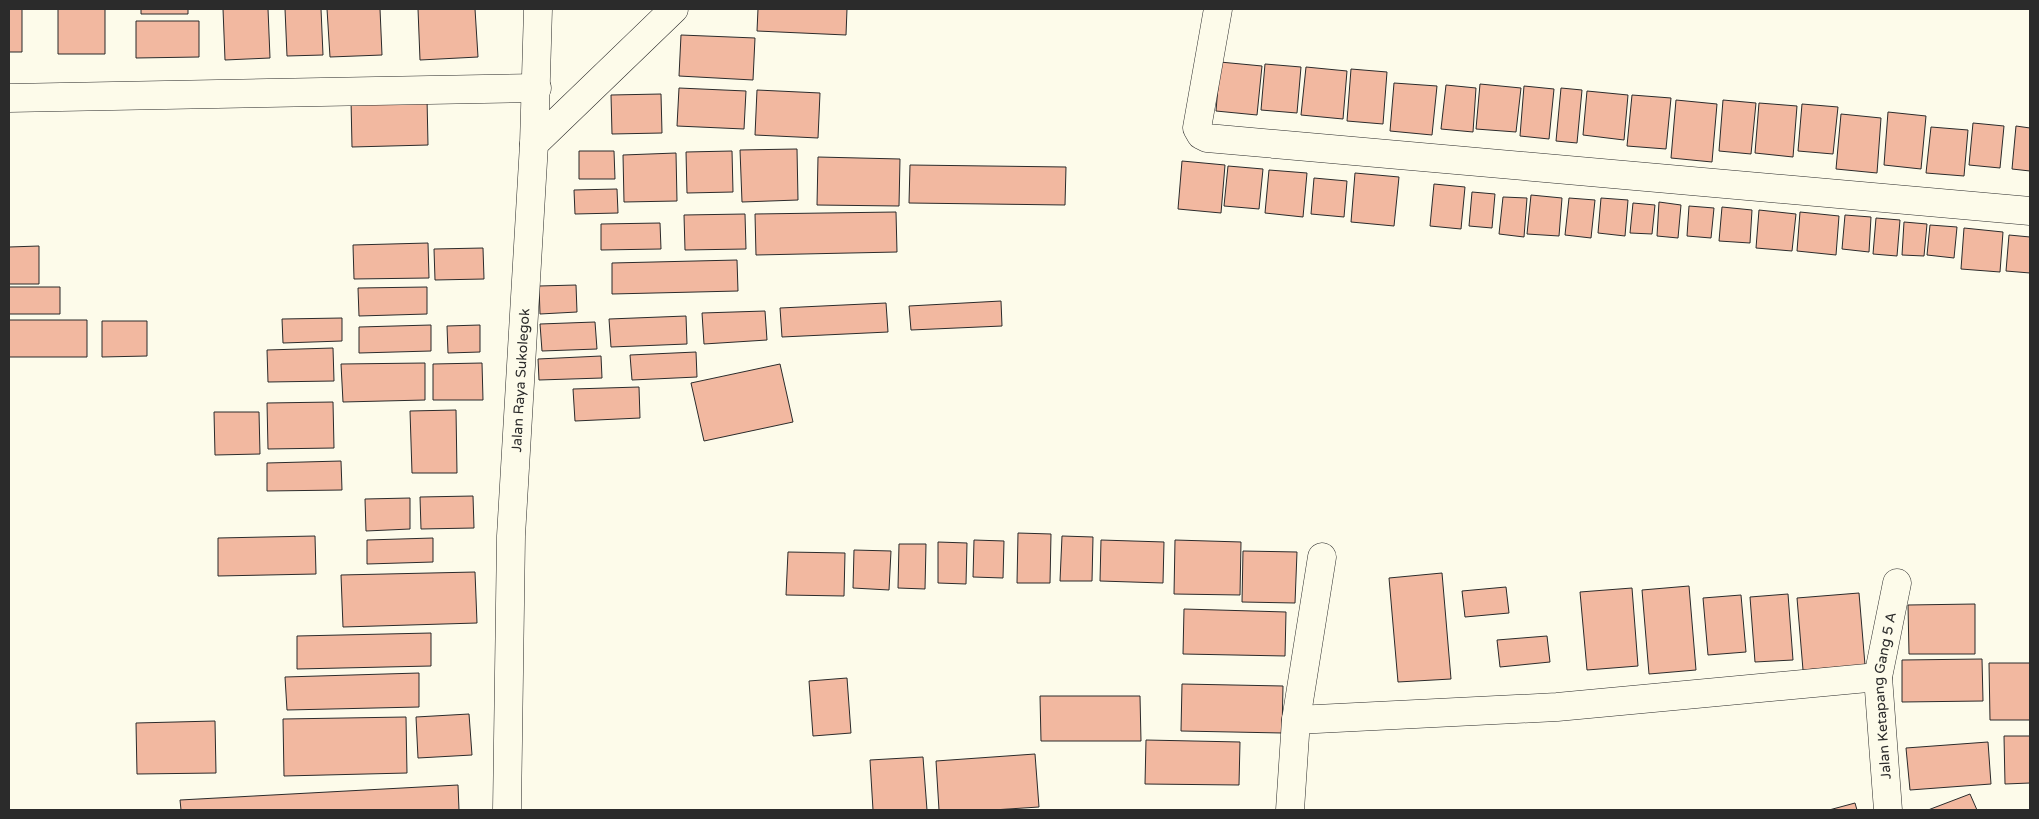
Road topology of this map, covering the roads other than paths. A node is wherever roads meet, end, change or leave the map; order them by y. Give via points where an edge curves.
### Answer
1 (538, 9) edge
2 (674, 9) edge
3 (1218, 9) edge
4 (537, 88) junction
5 (9, 98) edge
6 (534, 144) junction
7 (2030, 211) edge
8 (1322, 557) dead end
9 (1897, 583) dead end
10 (1878, 677) junction
11 (1296, 720) junction
12 (507, 810) edge
13 (1290, 810) edge
14 (1888, 810) edge

1 - 4 street, Jalan Raya Sukolegok
2 - 6 street
3 - 7 street via 1197,128 1208,138
4 - 5 street
4 - 6 street, Jalan Raya Sukolegok
6 - 12 street, Jalan Raya Sukolegok via 510,536
8 - 11 street
9 - 10 street, Jalan Ketapang Gang 5 A
10 - 11 street via 1557,708
10 - 14 street, Jalan Ketapang Gang 5 A
11 - 13 street

